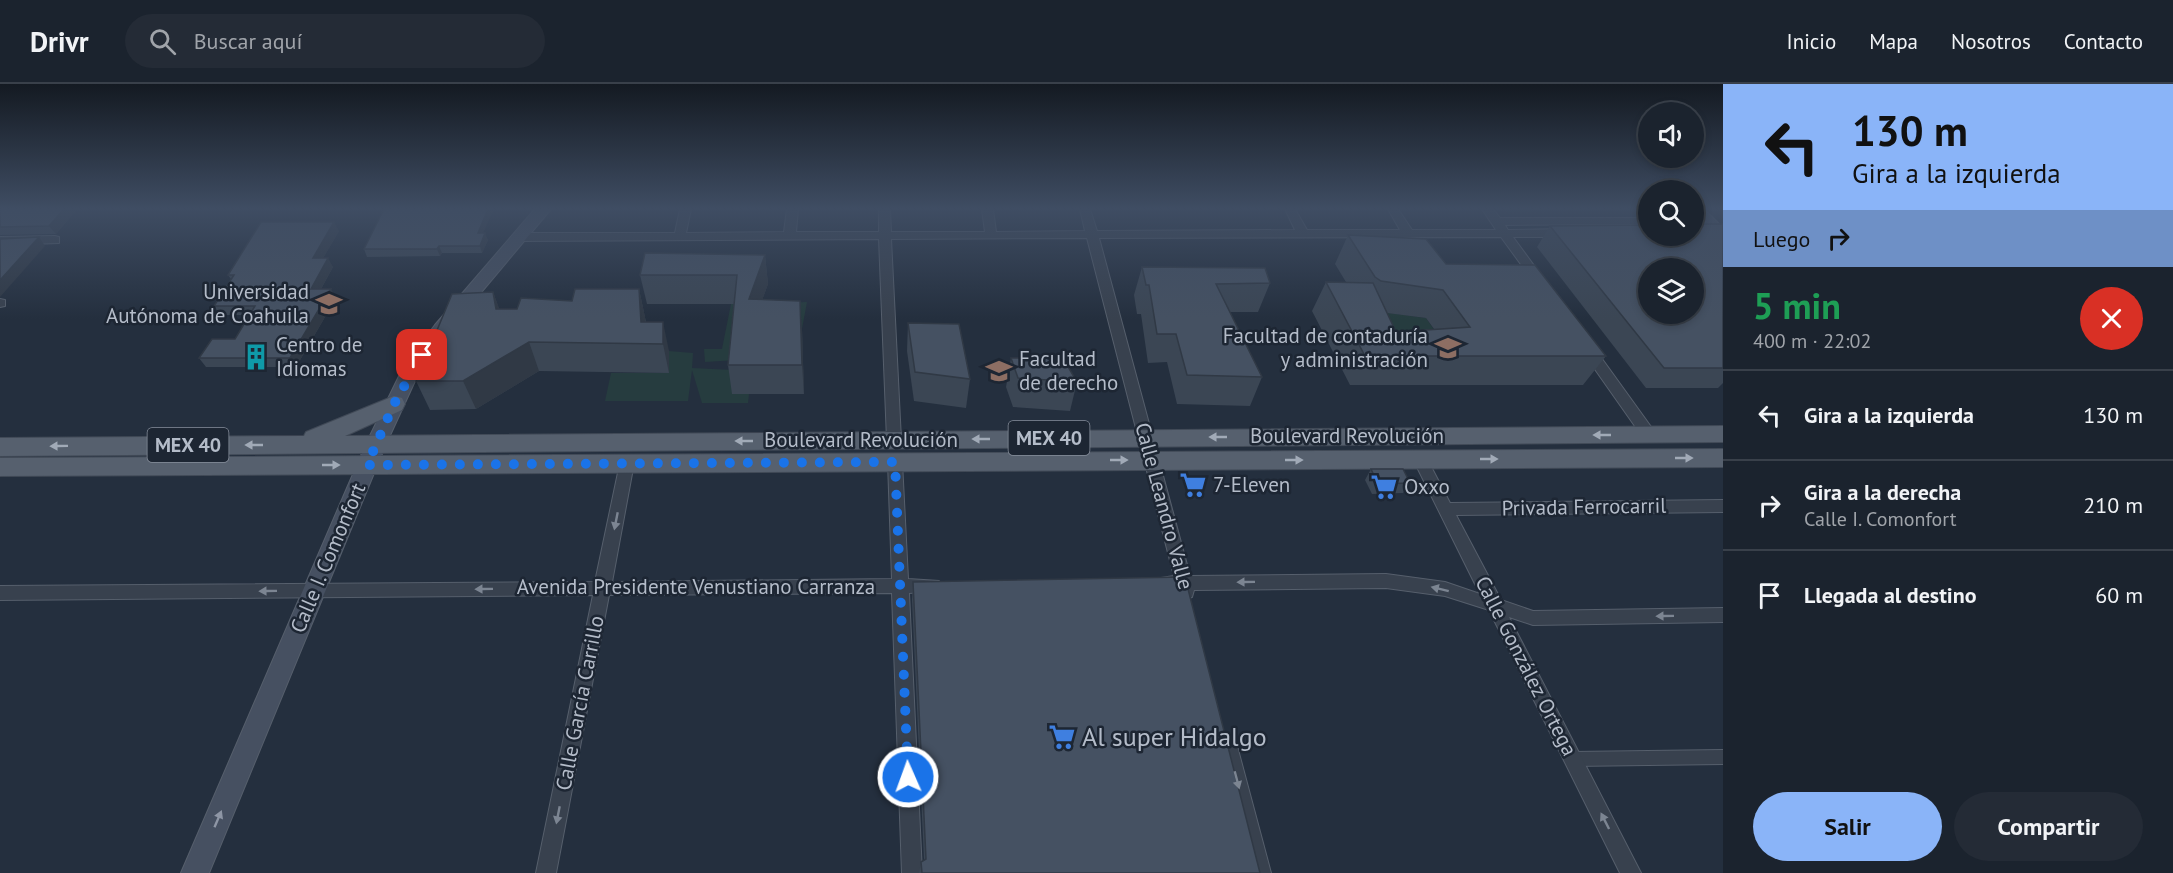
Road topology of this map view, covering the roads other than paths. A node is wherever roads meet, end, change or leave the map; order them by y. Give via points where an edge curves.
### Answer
1 (510, 246) edge
2 (886, 246) edge
3 (1095, 246) edge
4 (1514, 246) edge
5 (1546, 290) edge
6 (1581, 338) edge
7 (394, 404) junction
8 (1723, 434) edge
9 (1649, 435) junction
10 (294, 445) junction
11 (0, 447) edge
12 (1148, 449) junction
13 (895, 451) junction
14 (372, 454) junction
15 (1723, 458) edge
16 (1420, 459) junction
17 (627, 463) junction
18 (0, 467) edge
19 (1723, 506) edge
20 (1446, 509) junction
21 (1184, 582) junction
22 (1149, 583) edge
23 (900, 586) junction
24 (948, 586) edge
25 (603, 588) junction
26 (315, 590) junction
27 (0, 593) edge
28 (1190, 606) edge
29 (1496, 607) junction
30 (1723, 615) edge
31 (1221, 722) edge
32 (1723, 757) edge
33 (1573, 759) junction
34 (195, 873) edge
35 (546, 873) edge
36 (912, 873) edge
37 (1261, 873) edge
38 (1631, 873) edge

1 - 7 main road, Calle I. Comonfort via 412,368
2 - 13 street
3 - 12 street, Calle Leandro Valle
4 - 5 street
6 - 9 street
7 - 10 main road
7 - 14 main road, Calle I. Comonfort
8 - 9 main road, Boulevard Revolución / MEX 40
9 -> 12 main road, Boulevard Revolución / MEX 40
10 -> 11 main road, Boulevard Revolución / MEX 40
10 - 14 main road, Boulevard Revolución / MEX 40
12 - 13 main road, MEX 40
12 -> 16 main road, MEX 40
12 - 21 street, Calle Leandro Valle
13 -> 14 main road, Boulevard Revolución / MEX 40
13 - 17 main road, MEX 40
13 - 23 street
14 - 17 main road, MEX 40
18 -> 14 main road, MEX 40
14 - 26 main road, Calle I. Comonfort
16 -> 15 main road, MEX 40
16 - 20 street, Calle González Ortega
17 -> 25 street, Calle García Carrillo
19 - 20 street, Privada Ferrocarril
20 - 29 street, Calle González Ortega
21 - 22 street
21 - 28 street, Calle Leandro Valle
29 -> 21 street via 1445,590 1386,580
23 - 24 street, Avenida Presidente Venustiano Carranza
23 - 25 street, Avenida Presidente Venustiano Carranza
23 - 36 street
25 -> 26 street, Avenida Presidente Venustiano Carranza
25 -> 35 street, Calle García Carrillo
26 -> 27 street, Avenida Presidente Venustiano Carranza
34 -> 26 main road, Calle I. Comonfort
30 -> 29 street via 1543,618
29 - 33 street, Calle González Ortega
31 -> 37 street
32 - 33 street
38 -> 33 street, Calle González Ortega

